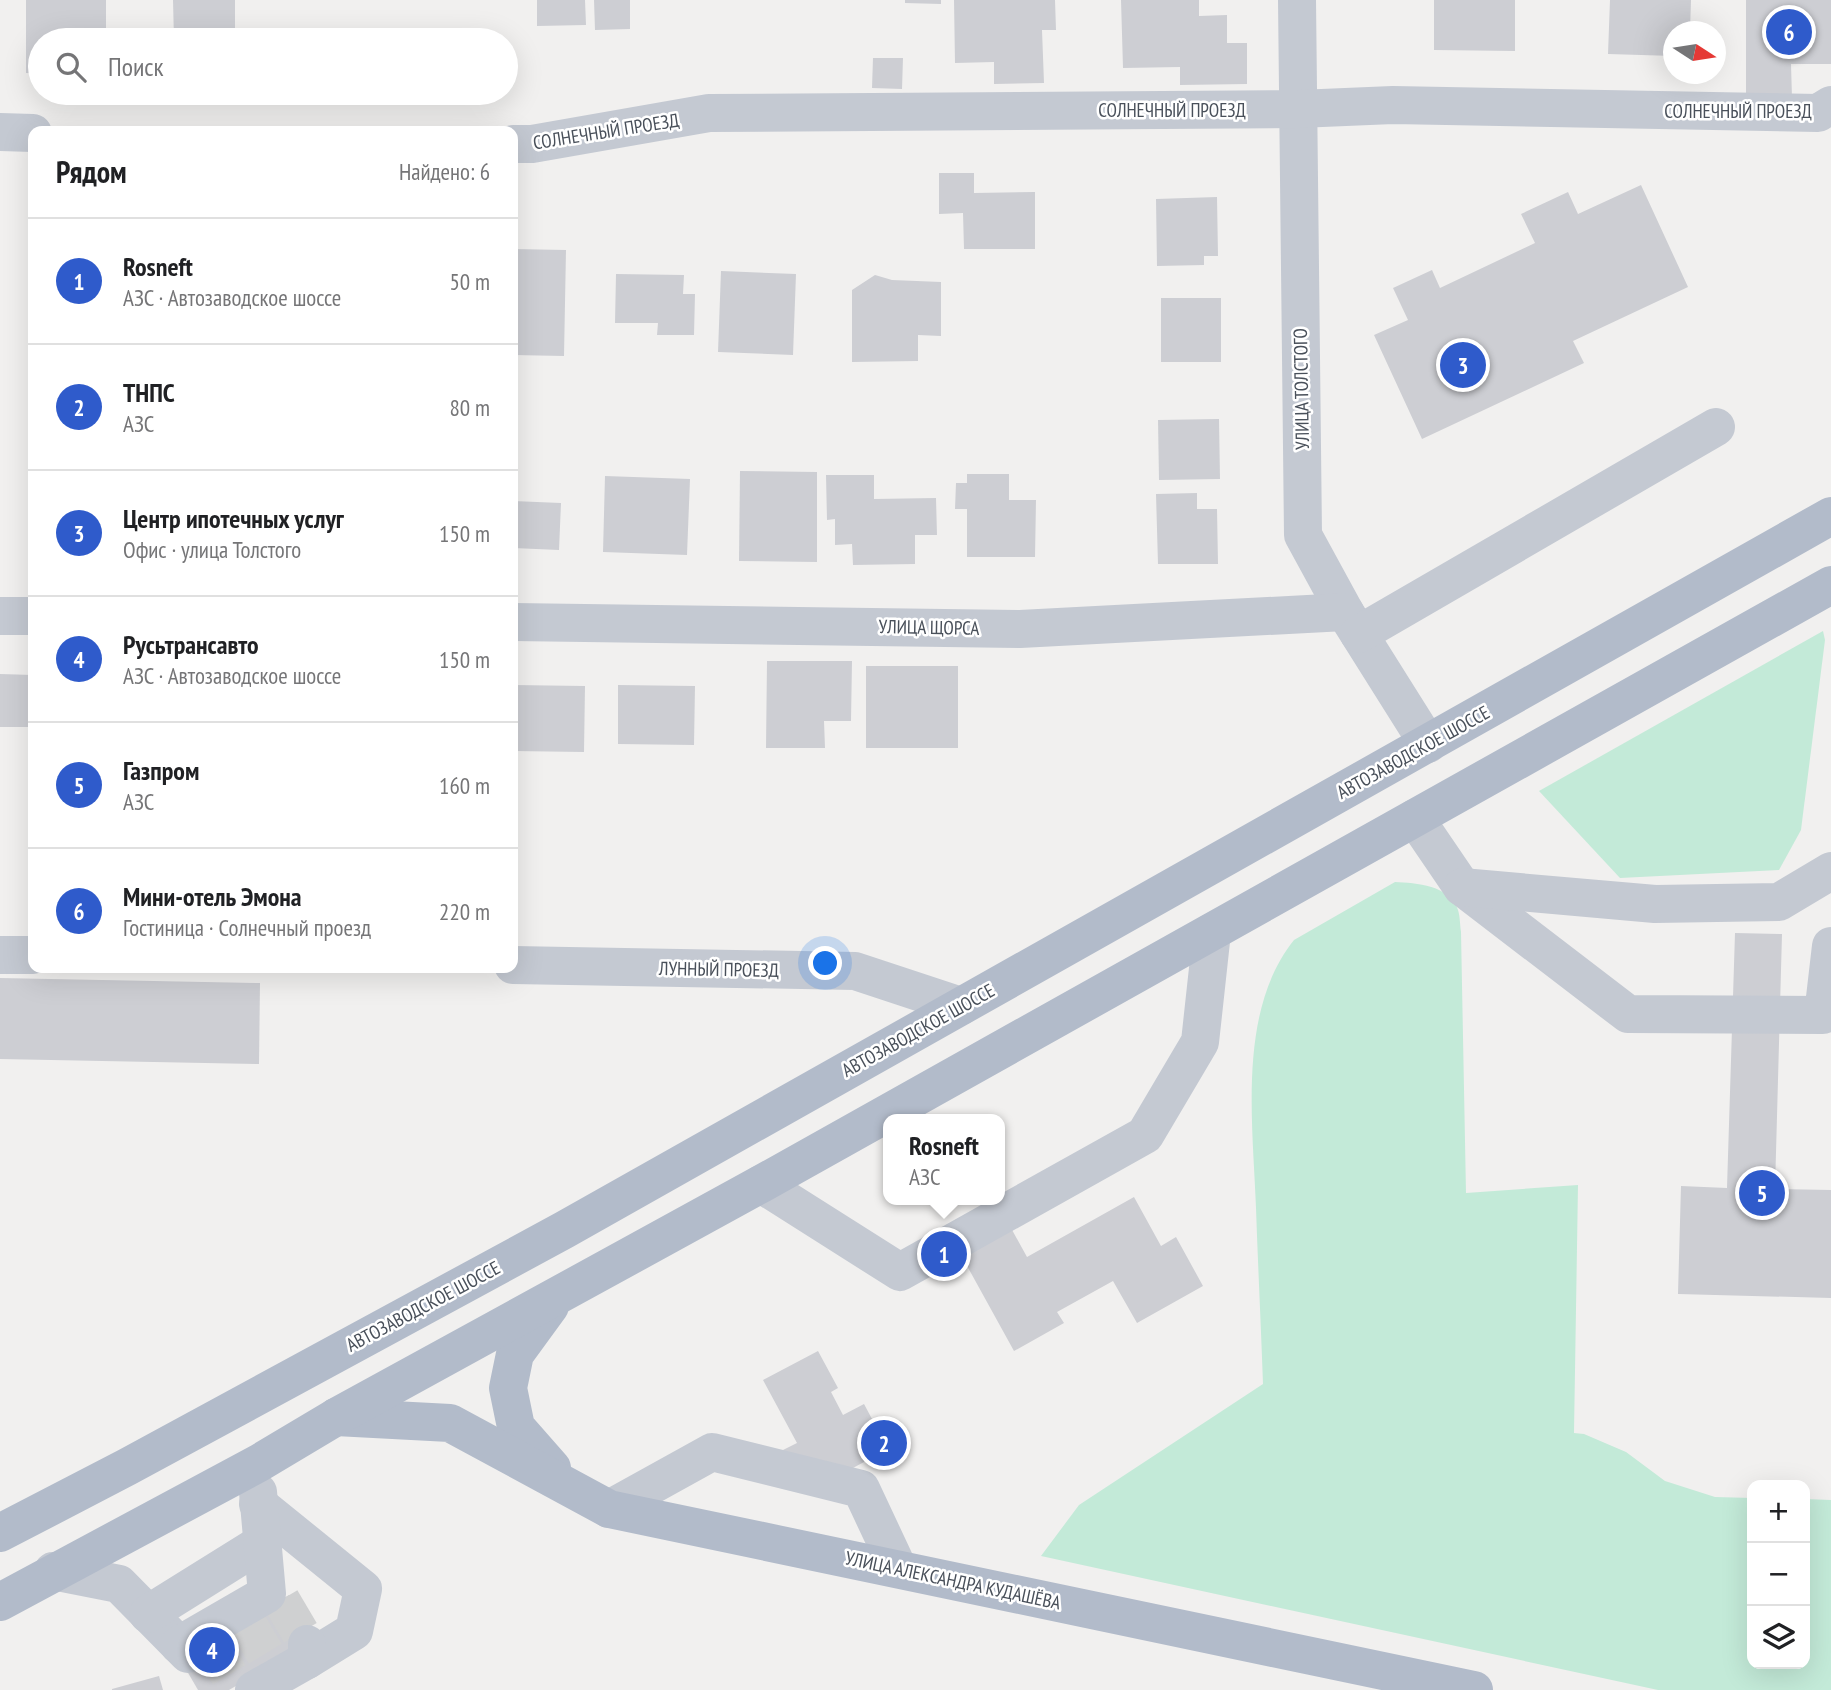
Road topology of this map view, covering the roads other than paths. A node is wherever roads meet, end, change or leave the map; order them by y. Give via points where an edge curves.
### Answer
1 (1297, 0) edge
2 (1831, 106) edge
3 (1298, 109) junction
4 (0, 132) edge
5 (28, 133) edge
6 (518, 144) edge
7 (1716, 427) dead end
8 (1831, 516) edge
9 (1823, 595) edge
10 (0, 616) edge
11 (28, 617) edge
12 (518, 622) edge
13 (1352, 623) junction
14 (1428, 744) junction
15 (1415, 818) junction
16 (1831, 871) edge
17 (1462, 887) junction
18 (1212, 932) junction
19 (1831, 946) edge
20 (0, 955) edge
21 (28, 955) edge
22 (518, 965) edge
23 (961, 1006) junction
24 (886, 1114) edge
25 (883, 1116) edge
26 (761, 1184) junction
27 (564, 1230) junction
28 (557, 1297) junction
29 (442, 1358) junction
30 (336, 1417) junction
31 (450, 1423) junction
32 (259, 1463) junction
33 (571, 1491) junction
34 (258, 1504) junction
35 (609, 1509) junction
36 (0, 1533) edge
37 (262, 1543) junction
38 (898, 1568) junction
39 (53, 1571) junction
40 (0, 1602) edge
41 (149, 1614) junction
42 (270, 1673) edge
43 (1392, 1681) edge
44 (1474, 1690) edge

1 - 3 street, УЛИЦА ТОЛСТОГО
2 - 3 street, СОЛНЕЧНЫЙ ПРОЕЗД via 1818,113 1393,104
3 - 6 street, СОЛНЕЧНЫЙ ПРОЕЗД via 709,113
3 - 13 street, УЛИЦА ТОЛСТОГО via 1303,536
4 - 5 street
7 - 13 street
8 - 14 main road, АВТОЗАВОДСКОЕ ШОССЕ
9 - 15 main road
10 - 11 street
12 - 13 street, УЛИЦА ЩОРСА via 1020,629
13 - 14 street, УЛИЦА ТОЛСТОГО
14 - 23 main road, АВТОЗАВОДСКОЕ ШОССЕ
15 - 17 street
15 - 18 main road
16 - 17 street via 1779,902 1655,904
17 - 19 street via 1628,1014 1823,1015
18 - 24 main road
18 - 26 street via 1200,1042 1145,1135 900,1272
20 - 21 street
22 - 23 street, ЛУННЫЙ ПРОЕЗД via 855,971
23 - 27 main road, АВТОЗАВОДСКОЕ ШОССЕ
25 - 26 main road
26 - 28 main road
27 - 29 main road via 480,1294 454,1320
27 - 36 main road, АВТОЗАВОДСКОЕ ШОССЕ
28 - 29 main road
28 - 33 main road via 515,1354 508,1388 516,1427
29 - 30 main road
29 - 31 main road
30 - 31 main road, УЛИЦА АЛЕКСАНДРА КУДАШЁВА
30 - 32 main road
31 - 33 main road, УЛИЦА АЛЕКСАНДРА КУДАШЁВА
32 - 34 street
32 - 39 main road
33 - 35 main road, УЛИЦА АЛЕКСАНДРА КУДАШЁВА
34 - 37 street
34 - 42 street via 363,1589 354,1631
35 - 38 main road, УЛИЦА АЛЕКСАНДРА КУДАШЁВА
35 - 38 street via 712,1452 861,1489
37 - 41 street
37 - 41 street via 230,1623
38 - 43 main road, УЛИЦА АЛЕКСАНДРА КУДАШЁВА
39 - 40 main road
39 - 41 street via 119,1584
43 - 44 main road, УЛИЦА АЛЕКСАНДРА КУДАШЁВА

